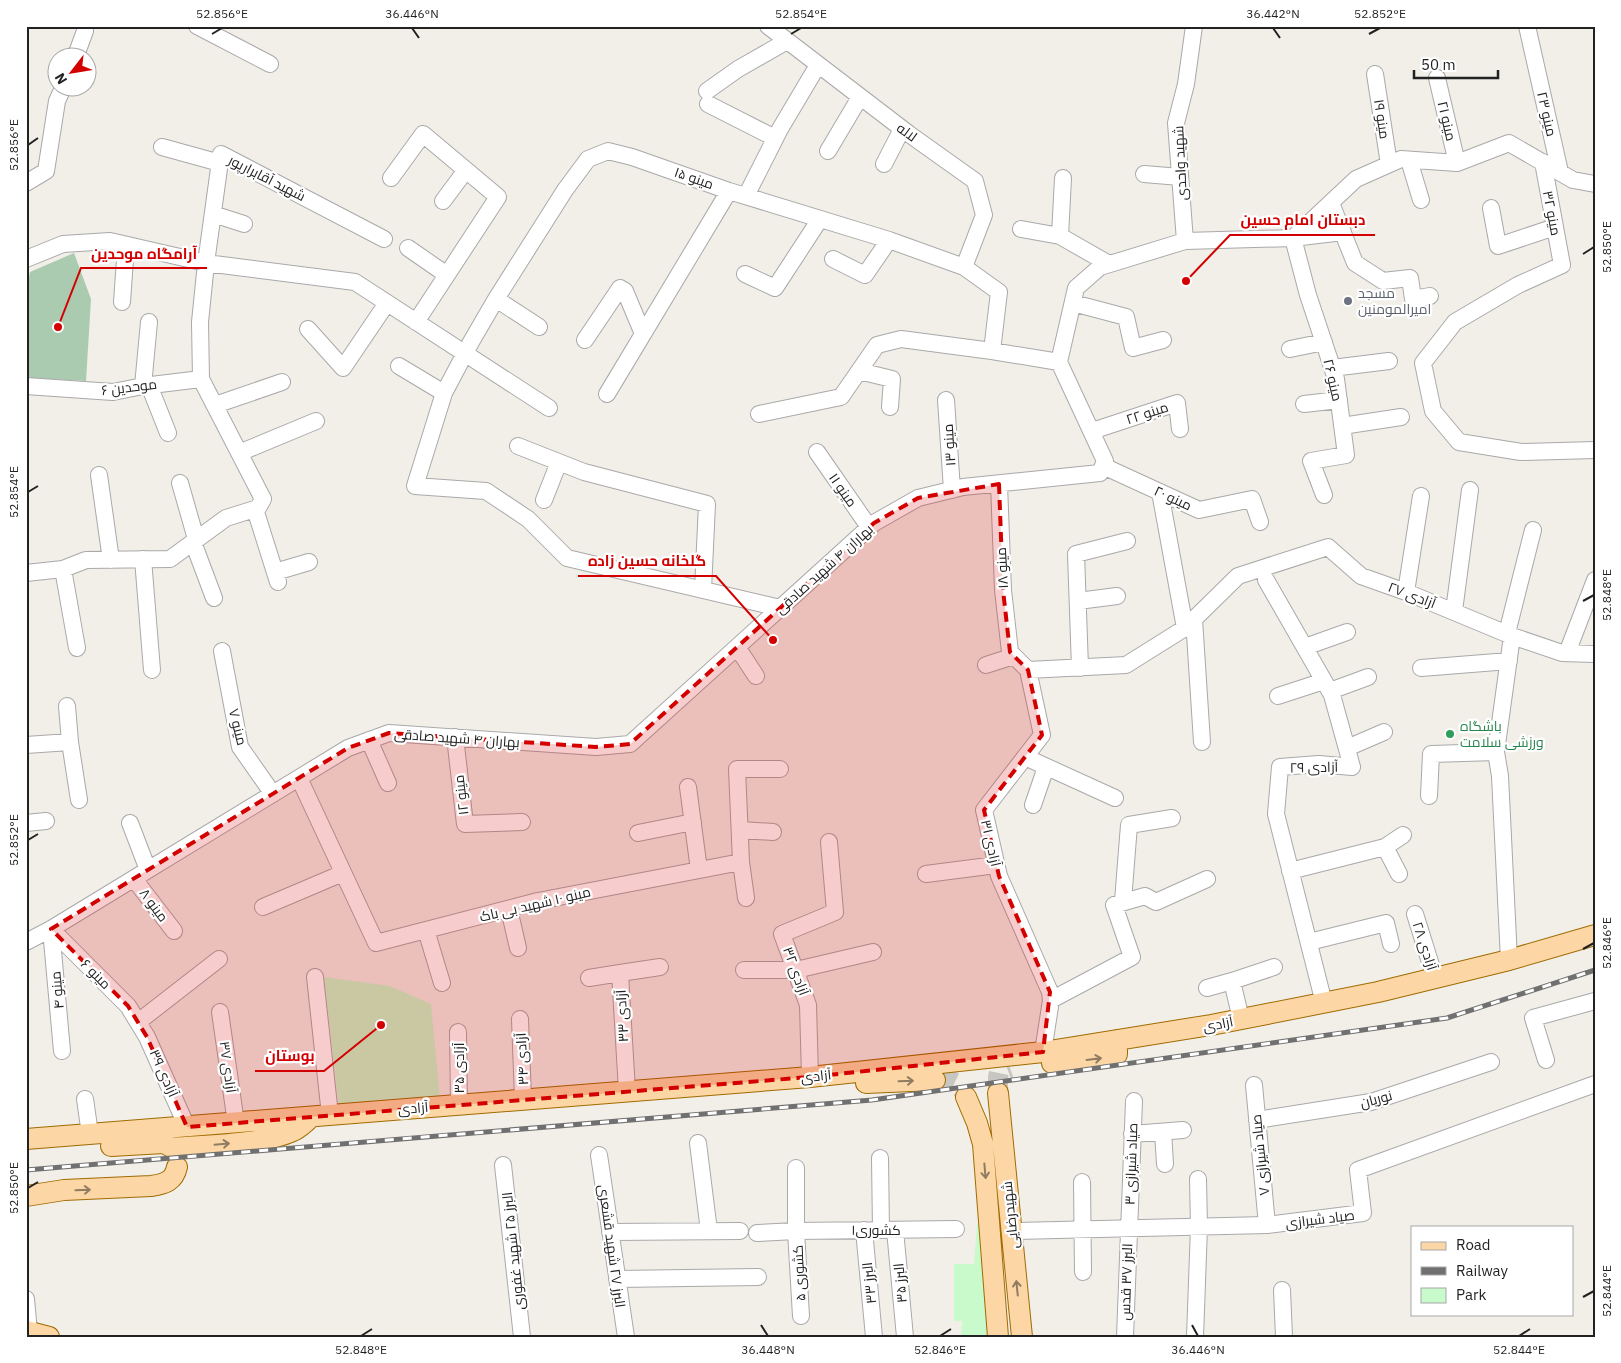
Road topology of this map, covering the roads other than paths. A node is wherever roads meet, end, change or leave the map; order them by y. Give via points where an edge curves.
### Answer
1 (197, 26) edge
2 (768, 26) edge
3 (1194, 26) edge
4 (1527, 26) edge
5 (85, 31) dead end
6 (787, 41) junction
7 (79, 48) edge
8 (270, 64) dead end
9 (818, 65) junction
10 (1374, 74) dead end
11 (1437, 78) dead end
12 (860, 97) junction
13 (59, 98) edge
14 (902, 129) junction
15 (775, 138) junction
16 (162, 147) dead end
17 (828, 151) dead end
18 (1409, 160) junction
19 (1543, 162) junction
20 (220, 163) junction
21 (884, 164) dead end
22 (1389, 164) junction
23 (1457, 164) junction
24 (466, 170) junction
25 (1560, 172) junction
26 (1144, 174) dead end
27 (1180, 177) junction
28 (391, 178) dead end
29 (1063, 178) dead end
30 (26, 183) edge
31 (1595, 184) edge
32 (729, 191) junction
33 (746, 196) junction
34 (1421, 200) dead end
35 (443, 202) dead end
36 (1331, 203) junction
37 (1491, 208) dead end
38 (212, 214) junction
39 (820, 219) junction
40 (244, 224) dead end
41 (1555, 227) junction
42 (1021, 229) dead end
43 (1343, 232) junction
44 (1060, 236) junction
45 (384, 238) dead end
46 (1293, 238) junction
47 (889, 240) junction
48 (1185, 241) junction
49 (126, 245) junction
50 (408, 248) dead end
51 (26, 259) edge
52 (833, 260) dead end
53 (206, 263) junction
54 (1109, 264) junction
55 (964, 267) junction
56 (447, 274) junction
57 (745, 274) dead end
58 (1430, 296) dead end
59 (496, 299) junction
60 (122, 302) dead end
61 (387, 303) junction
62 (1073, 303) junction
63 (149, 322) dead end
64 (416, 322) junction
65 (539, 327) dead end
66 (308, 330) dead end
67 (643, 334) junction
68 (585, 340) dead end
69 (1163, 340) dead end
70 (1324, 342) junction
71 (1290, 349) dead end
72 (992, 351) junction
73 (465, 354) junction
74 (1389, 360) dead end
75 (1060, 362) junction
76 (399, 366) dead end
77 (1332, 368) junction
78 (859, 370) junction
79 (201, 379) junction
80 (282, 382) dead end
81 (26, 386) edge
82 (146, 386) junction
83 (444, 393) junction
84 (607, 394) dead end
85 (946, 400) dead end
86 (1339, 400) junction
87 (1304, 404) dead end
88 (215, 405) junction
89 (890, 407) dead end
90 (549, 408) dead end
91 (759, 414) dead end
92 (1401, 417) dead end
93 (316, 422) dead end
94 (1342, 426) junction
95 (1180, 429) dead end
96 (1092, 431) junction
97 (168, 433) dead end
98 (518, 446) dead end
99 (1595, 450) edge
100 (817, 452) dead end
101 (239, 453) junction
102 (559, 462) junction
103 (1103, 466) junction
104 (99, 475) dead end
105 (180, 483) dead end
106 (998, 484) junction
107 (952, 490) junction
108 (1470, 490) dead end
109 (1160, 492) junction
110 (1324, 495) dead end
111 (1421, 496) dead end
112 (544, 500) dead end
113 (256, 508) junction
114 (1260, 522) dead end
115 (869, 527) junction
116 (1533, 530) dead end
117 (194, 541) junction
118 (1127, 541) dead end
119 (143, 559) junction
120 (111, 560) junction
121 (309, 562) dead end
122 (63, 569) junction
123 (26, 573) edge
124 (1266, 580) dead end
125 (1595, 580) edge
126 (703, 590) junction
127 (1406, 592) junction
128 (1117, 596) dead end
129 (214, 598) dead end
130 (1078, 601) junction
131 (780, 608) junction
132 (1454, 611) junction
133 (1190, 624) junction
134 (1347, 632) dead end
135 (1510, 635) junction
136 (737, 647) junction
137 (1305, 647) junction
138 (76, 648) dead end
139 (222, 651) dead end
140 (1567, 653) junction
141 (1012, 654) junction
142 (1595, 654) edge
143 (1509, 661) junction
144 (986, 665) dead end
145 (1080, 668) junction
146 (1421, 668) dead end
147 (152, 670) dead end
148 (1028, 670) junction
149 (756, 676) dead end
150 (1368, 677) dead end
151 (1327, 686) junction
152 (1278, 696) dead end
153 (67, 706) dead end
154 (1384, 732) dead end
155 (454, 737) junction
156 (369, 740) junction
157 (70, 742) junction
158 (1202, 742) dead end
159 (26, 745) edge
160 (1347, 748) junction
161 (1496, 752) junction
162 (1025, 757) junction
163 (1046, 767) junction
164 (780, 769) dead end
165 (299, 778) junction
166 (388, 783) dead end
167 (688, 787) dead end
168 (273, 794) junction
169 (1429, 796) dead end
170 (1115, 798) dead end
171 (79, 800) dead end
172 (1033, 804) dead end
173 (1172, 818) dead end
174 (46, 821) dead end
175 (522, 822) dead end
176 (693, 822) junction
177 (26, 823) edge
178 (130, 823) dead end
179 (740, 830) junction
180 (773, 832) dead end
181 (638, 833) dead end
182 (1403, 835) dead end
183 (829, 842) dead end
184 (1385, 847) junction
185 (741, 862) junction
186 (996, 865) junction
187 (148, 870) junction
188 (699, 870) junction
189 (1290, 871) junction
190 (343, 873) junction
191 (926, 874) dead end
192 (1398, 874) dead end
193 (134, 879) junction
194 (1207, 879) dead end
195 (746, 898) dead end
196 (1123, 901) junction
197 (263, 907) dead end
198 (509, 909) junction
199 (1415, 914) dead end
200 (51, 929) junction
201 (174, 930) dead end
202 (426, 930) junction
203 (1595, 935) edge
204 (26, 942) edge
205 (1309, 942) junction
206 (1391, 944) dead end
207 (518, 948) dead end
208 (873, 952) dead end
209 (219, 959) dead end
210 (1510, 960) junction
211 (660, 967) dead end
212 (1274, 967) dead end
213 (744, 970) dead end
214 (796, 970) junction
215 (620, 973) junction
216 (315, 977) dead end
217 (589, 978) dead end
218 (1435, 978) junction
219 (1232, 980) junction
220 (442, 983) dead end
221 (1207, 988) dead end
222 (1051, 1000) junction
223 (1595, 1001) edge
224 (1324, 1003) junction
225 (220, 1012) dead end
226 (520, 1019) dead end
227 (1241, 1019) junction
228 (138, 1022) junction
229 (458, 1032) dead end
230 (1117, 1040) junction
231 (62, 1051) dead end
232 (1043, 1052) junction
233 (1546, 1060) dead end
234 (1491, 1062) dead end
235 (1010, 1068) dead end
236 (844, 1073) junction
237 (810, 1077) junction
238 (934, 1080) tunnel mouth
239 (1595, 1084) edge
240 (1254, 1085) dead end
241 (627, 1091) junction
242 (998, 1094) tunnel mouth
243 (966, 1097) tunnel mouth
244 (85, 1099) dead end
245 (524, 1099) junction
246 (1134, 1100) dead end
247 (459, 1104) junction
248 (321, 1116) junction
249 (1257, 1120) junction
250 (236, 1122) junction
251 (187, 1126) junction
252 (1183, 1130) dead end
253 (1163, 1132) junction
254 (90, 1134) junction
255 (1132, 1134) junction
256 (26, 1139) edge
257 (1002, 1142) junction
258 (698, 1143) dead end
259 (983, 1144) junction
260 (26, 1148) edge
261 (599, 1156) dead end
262 (175, 1157) junction
263 (880, 1158) dead end
264 (503, 1164) dead end
265 (1165, 1164) dead end
266 (796, 1168) dead end
267 (1198, 1179) dead end
268 (1082, 1182) dead end
269 (26, 1196) edge
270 (1267, 1225) junction
271 (1199, 1227) junction
272 (1083, 1228) junction
273 (1128, 1228) junction
274 (956, 1229) dead end
275 (796, 1230) junction
276 (864, 1230) junction
277 (888, 1230) junction
278 (709, 1231) junction
279 (1011, 1231) junction
280 (610, 1232) junction
281 (1084, 1272) dead end
282 (758, 1278) dead end
283 (617, 1279) junction
284 (1282, 1290) dead end
285 (26, 1300) edge
286 (801, 1316) dead end
287 (28, 1331) edge
288 (49, 1337) edge
289 (522, 1337) edge
290 (626, 1337) edge
291 (874, 1337) edge
292 (905, 1337) edge
293 (998, 1337) edge
294 (1022, 1337) edge
295 (1125, 1337) edge
296 (1195, 1337) edge
297 (1284, 1337) edge

1 - 8 street
2 - 6 street, لاله
3 - 27 street, شهید واحدی via 1186,84 1176,123
4 - 25 street, مینو ۲۳
5 - 7 street
6 - 9 street, لاله
6 - 15 street via 738,69 708,98
9 - 12 street, لاله
9 - 15 street
10 - 22 street, مینو ۱۹
11 - 23 street, مینو ۲۱
12 - 14 street, لاله
12 - 17 street
13 - 30 street via 46,171
14 - 21 street
14 - 55 street, لاله via 975,181 984,215
15 - 33 street
16 - 20 street
18 - 22 street via 1401,159
18 - 23 street
18 - 34 street
19 - 23 street via 1509,143
19 - 25 street
19 - 41 street, مینو ۳۲
20 - 38 street, شهید آقابرارپور
20 - 45 street, شهید آقابرارپور via 221,154
22 - 36 street via 1356,179
24 - 28 street via 423,134
24 - 35 street
24 - 56 street via 498,197
25 - 31 street via 1573,180
26 - 27 street
27 - 48 street, شهید واحدی
29 - 44 street
32 - 33 street, مینو ۱۵
32 - 59 street, مینو ۱۵ via 608,151 588,159
32 - 67 street
33 - 39 street, مینو ۱۵
36 - 43 street
36 - 46 street
37 - 41 street via 1498,246
38 - 40 street
38 - 53 street, شهید آقابرارپور
39 - 47 street, مینو ۱۵
39 - 57 street via 775,288
41 - 99 street, مینو ۳۲ via 1562,265 1518,285 1455,322 1423,363 1433,411 1459,442 1522,452
42 - 44 street
43 - 46 street
43 - 58 street via 1355,263 1383,281 1410,278 1413,299
44 - 54 street
46 - 48 street
46 - 70 street, مینو ۲۶
47 - 52 street via 865,275
47 - 55 street, مینو ۱۵
48 - 54 street
49 - 51 street via 110,241 63,244
49 - 53 street
49 - 60 street
50 - 56 street
53 - 61 street via 355,282
53 - 79 street, شهید آقابرارپور via 200,322
54 - 62 street via 1100,267 1076,288
55 - 72 street, مینو ۱۵ via 999,292
56 - 64 street
59 - 65 street
59 - 73 street, مینو ۱۵
61 - 64 street
61 - 66 street via 343,368
62 - 69 street via 1126,317 1134,348
62 - 75 street
63 - 82 street
64 - 73 street
67 - 68 street via 626,291 620,288
67 - 84 street
70 - 71 street
70 - 77 street, مینو ۲۶
72 - 75 street
72 - 78 street via 901,339 876,345
73 - 83 street, مینو ۱۵
73 - 90 street
74 - 77 street
75 - 96 street
76 - 83 street
77 - 86 street, مینو ۲۶
78 - 89 street via 892,379
78 - 91 street via 841,397
79 - 82 street, موحدین ۶
79 - 88 street
80 - 88 street
81 - 82 street, موحدین ۶ via 112,392
82 - 97 street
83 - 126 street, مینو ۱۵ via 415,486 486,491 528,519 567,558
85 - 107 street, مینو ۱۳
86 - 87 street
86 - 94 street, مینو ۲۶
88 - 101 street
92 - 94 street
93 - 101 street
94 - 110 street, مینو ۲۶ via 1346,454 1311,461
95 - 96 street, مینو ۲۲ via 1177,403
96 - 103 street via 1106,461
98 - 102 street
100 - 115 street, مینو ۱۱
101 - 113 street via 263,499
102 - 112 street
102 - 126 street via 584,472 707,504
103 - 106 street, بهاران ۴ شهید صادقی via 1100,473
103 - 109 street, مینو ۲۰
104 - 120 street
105 - 117 street
106 - 107 street, بهاران ۴ شهید صادقی
106 - 141 street, مینو ۱۸ via 1003,590
107 - 115 street, بهاران ۴ شهید صادقی via 918,498
108 - 132 street
109 - 114 street, مینو ۲۰ via 1199,510 1252,499
109 - 133 street
111 - 127 street
113 - 117 street via 226,518
113 - 121 street via 276,577
115 - 131 street, بهاران ۴ شهید صادقی
116 - 135 street
117 - 119 street via 170,559
117 - 129 street
118 - 130 street via 1076,554
119 - 120 street
119 - 147 street
120 - 122 street via 86,560
122 - 123 street
122 - 138 street
124 - 137 street, آزادی ۲۹
125 - 140 street
126 - 131 street
127 - 132 street, آزادی ۲۷
127 - 133 street, آزادی ۲۷ via 1360,576 1328,547 1238,576
128 - 130 street
130 - 145 street
131 - 136 street, بهاران ۴ شهید صادقی
132 - 135 street, آزادی ۲۷
133 - 145 street, آزادی ۲۷ via 1126,665
133 - 158 street
134 - 137 street
135 - 140 street, آزادی ۲۷
135 - 143 street
136 - 149 street
136 - 155 street, بهاران ۴ شهید صادقی via 630,744 596,747
137 - 151 street, آزادی ۲۹
139 - 168 street, مینو ۷ via 240,747
140 - 142 street, آزادی ۲۷
141 - 144 street
141 - 148 street
143 - 146 street
143 - 161 street
145 - 148 street, آزادی ۲۷
148 - 162 street, آزادی ۳۱ via 1042,735
150 - 151 street
151 - 152 street
151 - 160 street, آزادی ۲۹
153 - 157 street
154 - 160 street
155 - 156 street, بهاران ۴ شهید صادقی via 389,733
155 - 175 street, مینو ۱۲ via 465,824
156 - 165 street, بهاران ۴ شهید صادقی via 348,748
156 - 166 street
157 - 159 street
157 - 171 street
160 - 189 street, آزادی ۲۹ via 1352,767 1319,764 1280,767 1276,814
161 - 169 street via 1431,754
161 - 210 street
162 - 163 street
162 - 186 street, آزادی ۳۱ via 984,810
163 - 170 street
163 - 172 street
164 - 179 street via 737,769
165 - 168 street, بهاران ۴ شهید صادقی
165 - 190 street, مینو ۱۰ شهید بی باک
167 - 176 street
168 - 187 street, بهاران ۴ شهید صادقی
173 - 196 street via 1129,825
174 - 177 street
176 - 181 street
176 - 188 street
178 - 187 street
179 - 180 street
179 - 185 street
182 - 184 street
183 - 214 street, آزادی ۳۲ via 835,912 782,934
184 - 189 street
184 - 192 street
185 - 188 street, مینو ۱۰ شهید بی باک
185 - 195 street
186 - 191 street
186 - 222 street, آزادی ۳۱
187 - 193 street, بهاران ۴ شهید صادقی
188 - 198 street, مینو ۱۰ شهید بی باک
189 - 205 street, آزادی ۲۹
190 - 197 street
190 - 202 street, مینو ۱۰ شهید بی باک via 376,944
193 - 200 street, بهاران ۴ شهید صادقی
193 - 201 street, مینو ۸
194 - 196 street via 1156,902 1145,896
196 - 222 street via 1114,905 1132,957
198 - 202 street, مینو ۱۰ شهید بی باک
198 - 207 street
199 - 218 street, آزادی ۲۸
200 - 204 street, بهاران ۴ شهید صادقی
200 - 228 street, مینو ۶ via 128,1006
200 - 231 street, مینو ۴
202 - 220 street
203 - 210 main road, آزادی
205 - 206 street via 1386,923
205 - 224 street, آزادی ۲۹
208 - 214 street
209 - 228 street
210 - 218 main road, آزادی
211 - 215 street
212 - 219 street
213 - 214 street
214 - 237 street, آزادی ۳۲ via 808,1005
215 - 217 street, آزادی ۳۳
215 - 241 street, آزادی ۳۳
216 - 248 street
218 - 224 main road, آزادی
219 - 221 street
219 - 227 street
222 - 232 street, آزادی ۳۱
223 - 233 street via 1533,1018
224 - 227 main road, آزادی
225 - 250 street, آزادی ۳۷
226 - 245 street, آزادی ۳۴
227 - 230 main road, آزادی
228 - 251 street, آزادی ۳۹ via 148,1037
229 - 247 street, آزادی ۳۵
230 - 232 main road, آزادی
235 -> 230 main road via 1110,1057 1117,1054
232 - 236 main road, آزادی
234 - 249 street, نوریان via 1371,1102
236 - 237 main road, آزادی
236 -> 238 main road via 866,1083
237 - 241 main road, آزادی
239 - 270 street, صیاد شیرازی via 1358,1170 1363,1213
240 - 249 street, صیاد شیرازی ۷
241 - 245 main road, آزادی
242 - 257 main road, شهیدرضایی
243 - 259 main road, شهیدرضایی
244 - 254 street
245 - 247 main road, آزادی
246 - 255 street, صیاد شیرازی ۳
247 - 248 main road, آزادی
248 - 250 main road, آزادی
262 -> 248 main road via 276,1137
249 - 270 street, صیاد شیرازی ۷
250 - 251 main road, آزادی
251 - 254 main road, آزادی
252 - 253 street
253 - 255 street
253 - 265 street
254 - 256 main road, آزادی
255 - 273 street, صیاد شیرازی ۳
257 - 259 main road
257 - 279 main road, شهیدرضایی
258 - 278 street
259 -> 293 main road, شهیدرضایی
260 - 262 main road via 164,1143
261 - 280 street, البرز ۲۷ شهید قشعری
269 -> 262 main road via 64,1190 164,1184 175,1174
263 - 277 street, البرز ۳۵
264 - 289 street, البرز ۲۵ شهید غفوری
266 - 275 street, کشوری ۵
267 - 271 street
268 - 272 street
270 - 271 street, صیاد شیرازی
271 - 273 street, صیاد شیرازی
271 - 296 street
272 - 273 street, صیاد شیرازی
272 - 279 street, صیاد شیرازی
272 - 281 street
273 - 295 street, البرز ۳۷ قدس
274 - 277 street, کشوری۱
275 - 276 street, کشوری۱
275 - 278 street, کشوری۱
275 - 286 street, کشوری ۵
276 - 277 street, کشوری۱
276 - 291 street, البرز ۳۳
277 - 292 street, البرز ۳۵
278 - 280 street, کشوری۱
294 -> 279 main road, شهیدرضایی
280 - 283 street, البرز ۲۷ شهید قشعری
282 - 283 street
283 - 290 street, البرز ۲۷ شهید قشعری
284 - 297 street
285 - 287 street
287 - 288 main road

